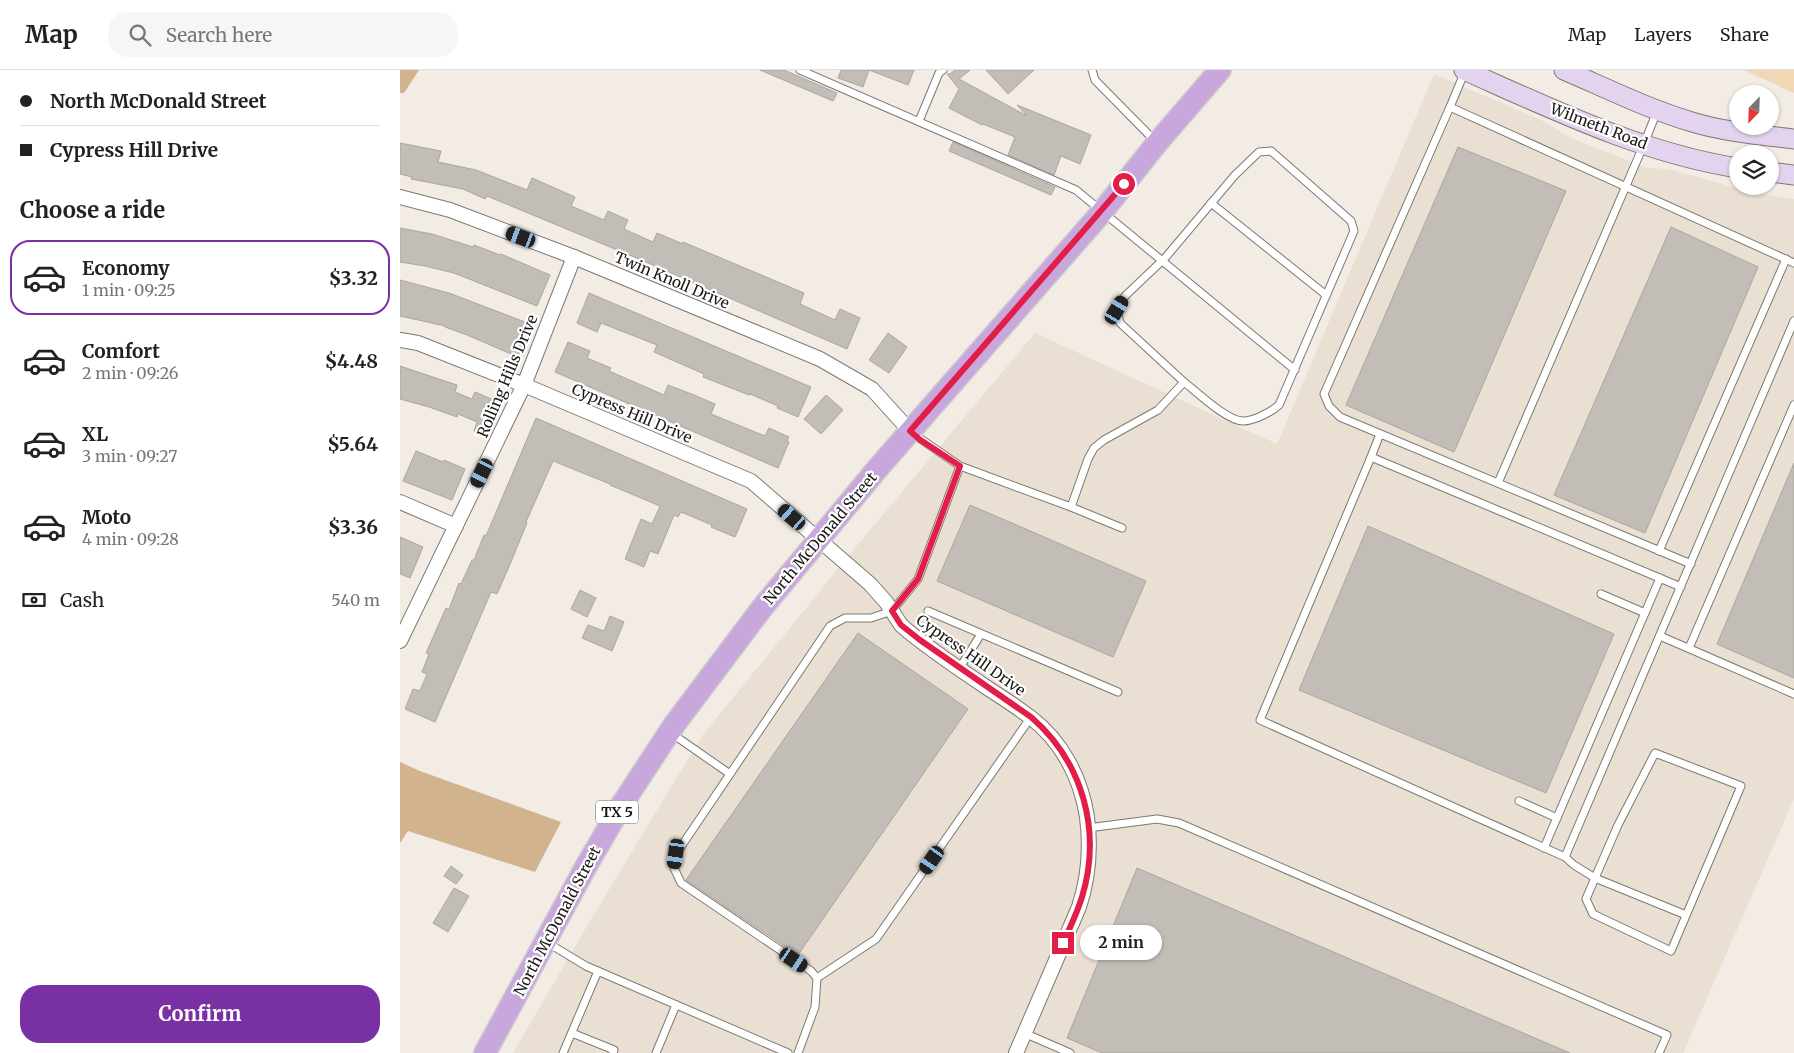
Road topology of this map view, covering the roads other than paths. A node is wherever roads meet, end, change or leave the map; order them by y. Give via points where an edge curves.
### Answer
1 (800, 70) edge
2 (943, 70) edge
3 (1092, 70) edge
4 (1220, 70) edge
5 (1465, 70) edge
6 (1564, 70) edge
7 (1450, 107) junction
8 (1657, 110) junction
9 (918, 121) junction
10 (1794, 139) edge
11 (1157, 143) junction
12 (1644, 144) junction
13 (1729, 167) edge
14 (1779, 173) edge
15 (1794, 175) edge
16 (1626, 187) junction
17 (400, 197) edge
18 (1211, 203) junction
19 (1102, 212) junction
20 (574, 257) junction
21 (1786, 259) junction
22 (1162, 261) junction
23 (1794, 263) edge
24 (1326, 296) junction
25 (1794, 321) edge
26 (400, 340) edge
27 (1294, 370) junction
28 (1184, 382) junction
29 (524, 385) junction
30 (1794, 406) edge
31 (910, 431) junction
32 (1380, 434) junction
33 (1371, 456) junction
34 (960, 466) junction
35 (1498, 483) junction
36 (400, 502) edge
37 (1071, 507) junction
38 (456, 526) junction
39 (1122, 528) dead end
40 (819, 540) junction
41 (1659, 551) junction
42 (1691, 564) junction
43 (1660, 578) junction
44 (1682, 587) junction
45 (1601, 594) dead end
46 (892, 611) junction
47 (928, 611) dead end
48 (1645, 613) junction
49 (981, 634) junction
50 (1660, 636) junction
51 (400, 641) edge
52 (1689, 648) junction
53 (959, 669) junction
54 (1118, 692) dead end
55 (1794, 694) edge
56 (1031, 717) junction
57 (669, 732) junction
58 (730, 774) junction
59 (1519, 801) dead end
60 (1557, 818) junction
61 (1088, 828) junction
62 (1544, 848) junction
63 (1565, 857) junction
64 (1595, 878) junction
65 (1686, 915) junction
66 (546, 942) junction
67 (598, 971) junction
68 (817, 978) junction
69 (676, 1005) junction
70 (572, 1032) junction
71 (1024, 1033) junction
72 (485, 1053) edge
73 (563, 1053) edge
74 (613, 1053) edge
75 (656, 1053) edge
76 (788, 1053) edge
77 (798, 1053) edge
78 (1016, 1053) edge
79 (1070, 1053) edge
80 (1659, 1053) edge

1 - 9 lane
2 - 9 lane
3 - 11 lane via 1095,80
4 - 11 main road, North McDonald Street / TX 5
5 - 7 lane
5 - 12 main road, Wilmeth Road via 1581,121
6 - 8 main road
7 - 16 lane
7 - 32 lane via 1324,394 1329,406 1340,417
8 - 10 main road via 1715,128
8 - 12 lane
9 - 19 lane via 1076,190
11 - 19 main road, North McDonald Street / TX 5
12 - 13 main road, Wilmeth Road
12 - 16 lane
14 - 15 main road
16 - 21 lane
16 - 35 lane
17 - 20 street, Twin Knoll Drive via 450,210
18 - 22 lane
18 - 24 lane
18 - 24 lane via 1259,152 1270,151 1351,221 1354,231
19 - 22 lane
19 - 31 main road, North McDonald Street / TX 5
20 - 29 street, Rolling Hills Drive
20 - 31 street, Twin Knoll Drive via 820,359 872,388
21 - 23 lane
21 - 41 lane
22 - 27 lane
22 - 28 lane via 1125,296 1117,310 1120,323
24 - 27 lane
25 - 42 lane
26 - 29 street, Cypress Hill Drive via 418,343
27 - 28 lane via 1279,406 1270,413 1243,421 1220,411
28 - 37 lane via 1158,410 1094,448
29 - 38 street, Rolling Hills Drive
29 - 40 street, Cypress Hill Drive via 751,481
30 - 52 lane
31 - 34 lane
31 - 40 main road, North McDonald Street / TX 5
32 - 33 lane
32 - 35 lane
33 - 43 lane
33 - 62 lane via 1260,720
34 - 37 lane
34 - 46 lane via 918,579
35 - 41 lane
36 - 38 street
37 - 39 lane
38 - 51 street, Rolling Hills Drive
40 - 46 street, Cypress Hill Drive via 870,584
40 - 57 main road, North McDonald Street / TX 5 via 762,608
41 - 42 lane
42 - 44 lane
43 - 44 lane
43 - 48 lane
44 - 50 lane
45 - 48 lane
46 - 53 street, Cypress Hill Drive via 908,632
46 - 58 lane via 871,618 845,618 830,626
47 - 49 lane
48 - 60 lane
49 - 53 lane
49 - 54 lane
50 - 52 lane
50 - 63 lane
52 - 55 lane
53 - 56 street, Cypress Hill Drive
56 - 61 street, Cypress Hill Drive via 1049,734 1073,770 1083,797
56 - 68 lane via 876,939
57 - 58 lane
57 - 66 main road, North McDonald Street / TX 5 via 621,806
58 - 68 lane via 676,854 674,868 681,883
59 - 60 lane
60 - 62 lane
61 - 71 street, Cypress Hill Drive via 1089,857 1082,896
61 - 80 lane via 1157,819 1179,824 1667,1035
62 - 63 lane
63 - 64 lane
64 - 65 lane
64 - 65 lane via 1586,899 1593,914 1671,951
64 - 65 lane via 1655,753 1741,786
66 - 67 lane
66 - 72 main road, North McDonald Street / TX 5
67 - 69 lane
67 - 70 lane
68 - 77 lane via 815,1008
69 - 75 lane
69 - 76 lane
70 - 73 lane
70 - 74 lane via 614,1050
71 - 78 street, Cypress Hill Drive
71 - 79 lane

